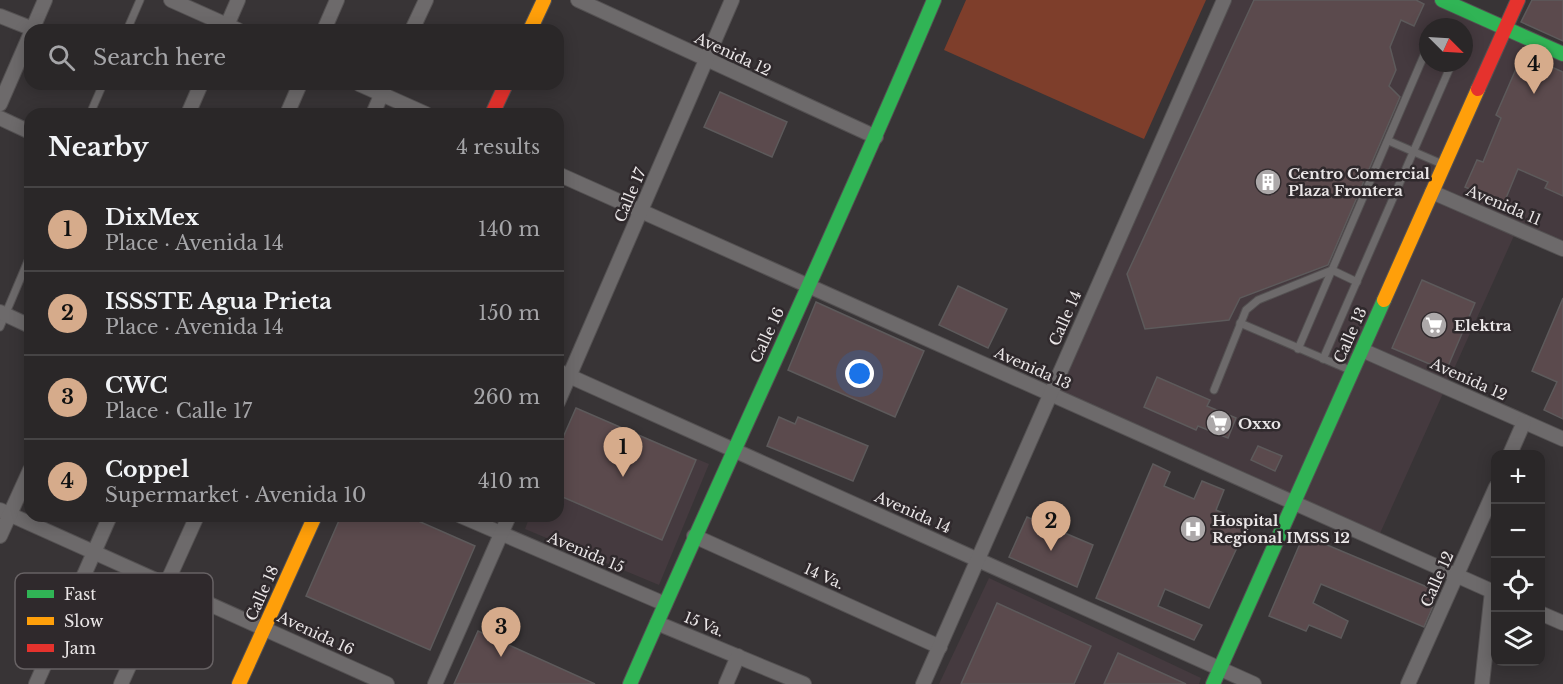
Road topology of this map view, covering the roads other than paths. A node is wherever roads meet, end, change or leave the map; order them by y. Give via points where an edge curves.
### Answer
1 (45, 0) edge
2 (140, 0) edge
3 (171, 0) edge
4 (238, 0) edge
5 (337, 0) edge
6 (426, 0) edge
7 (544, 0) edge
8 (578, 0) edge
9 (732, 0) edge
10 (934, 0) edge
11 (1224, 0) edge
12 (1442, 0) edge
13 (1518, 0) edge
14 (0, 16) edge
15 (35, 24) edge
16 (130, 24) edge
17 (222, 24) edge
18 (231, 24) edge
19 (327, 24) edge
20 (415, 24) edge
21 (533, 24) edge
22 (24, 27) edge
23 (1505, 28) junction
24 (24, 49) edge
25 (1563, 54) edge
26 (706, 60) junction
27 (1419, 68) edge
28 (1448, 72) edge
29 (100, 90) edge
30 (198, 90) edge
31 (297, 90) edge
32 (384, 90) edge
33 (386, 90) edge
34 (503, 90) edge
35 (0, 104) edge
36 (93, 108) edge
37 (191, 108) edge
38 (290, 108) edge
39 (376, 108) edge
40 (416, 108) edge
41 (495, 108) edge
42 (0, 118) edge
43 (24, 129) edge
44 (876, 138) junction
45 (1389, 141) junction
46 (1415, 152) junction
47 (1444, 165) junction
48 (564, 177) edge
49 (1432, 192) junction
50 (641, 211) junction
51 (1563, 249) edge
52 (24, 269) edge
53 (1332, 270) junction
54 (1357, 282) junction
55 (808, 285) junction
56 (2, 318) edge
57 (1240, 323) junction
58 (24, 324) edge
59 (1298, 349) junction
60 (1362, 350) junction
61 (1323, 359) junction
62 (1352, 371) junction
63 (564, 374) edge
64 (1214, 390) dead end
65 (1049, 394) junction
66 (1524, 422) junction
67 (1563, 439) edge
68 (732, 450) junction
69 (1512, 450) edge
70 (24, 480) edge
71 (1491, 498) edge
72 (1294, 503) junction
73 (5, 512) edge
74 (24, 521) edge
75 (27, 522) edge
76 (107, 522) edge
77 (194, 522) edge
78 (312, 522) edge
79 (474, 522) edge
80 (506, 522) edge
81 (501, 534) junction
82 (0, 536) edge
83 (694, 536) junction
84 (94, 553) junction
85 (979, 560) junction
86 (85, 573) edge
87 (142, 573) edge
88 (171, 573) edge
89 (1456, 576) junction
90 (1491, 591) edge
91 (213, 604) edge
92 (665, 604) junction
93 (1491, 612) edge
94 (1545, 615) edge
95 (657, 623) junction
96 (1563, 623) edge
97 (264, 627) junction
98 (940, 647) junction
99 (738, 656) junction
100 (43, 669) edge
101 (128, 669) edge
102 (1220, 669) junction
103 (36, 684) edge
104 (121, 684) edge
105 (239, 684) edge
106 (387, 684) edge
107 (435, 684) edge
108 (630, 684) edge
109 (726, 684) edge
110 (804, 684) edge
111 (923, 684) edge
112 (1213, 684) edge
113 (1254, 684) edge
114 (1408, 684) edge
115 (1482, 684) edge

1 - 15 street
2 - 16 lane
3 - 17 street
4 - 18 street
5 - 19 street
6 - 20 street
7 - 21 street
8 - 26 street, Avenida 12
9 - 26 street, Calle 17
10 - 44 street, Calle 16
11 - 65 street, Calle 14
12 - 23 street
13 - 23 street, Calle 13
14 - 22 street
23 - 25 street
23 - 47 street, Calle 13
24 - 35 street
26 - 44 street, Avenida 12
26 - 50 street, Calle 17
27 - 45 lane
28 - 46 lane
29 - 36 lane
30 - 37 street
31 - 38 street
32 - 39 street
33 - 40 street
34 - 41 street
42 - 43 street
44 - 55 street, Calle 16
45 - 46 lane
45 - 53 lane
46 - 47 lane
46 - 54 lane
47 - 49 street, Calle 13
48 - 50 street, Avenida 13
49 - 51 street, Avenida 11
49 - 60 street, Calle 13
50 - 55 street, Avenida 13
50 - 63 street, Calle 17
52 - 56 lane
53 - 54 lane
53 - 57 lane via 1257,300
53 - 59 lane
54 - 61 lane
55 - 65 street, Avenida 13
55 - 68 street, Calle 16
56 - 58 street
57 - 59 lane
57 - 64 lane
59 - 61 lane
60 - 62 street, Calle 13
60 - 66 street, Avenida 12
61 - 62 lane
62 - 72 street, Calle 13
63 - 68 street, Avenida 14
65 - 72 street, Avenida 13
65 - 85 street, Calle 14
66 - 67 street, Avenida 12
66 - 69 street
68 - 83 street, Calle 16
68 - 85 street, Avenida 14
70 - 73 street
71 - 89 street, Calle 12
72 - 89 street, Avenida 13
72 - 102 street, Calle 13
73 - 74 street, Avenida 16
73 - 82 street
75 - 84 street, Avenida 16
76 - 84 street
77 - 88 street
78 - 97 street, Calle 18
79 - 81 street, Avenida 15
80 - 81 street
81 - 92 street, Avenida 15
81 - 107 street
83 - 92 street, Calle 16
83 - 98 street, 14 Va.
84 - 86 street
84 - 87 street, Avenida 16
85 - 98 street, Calle 14
85 - 102 street, Avenida 14
89 - 90 street, Avenida 13
89 - 114 street, Calle 12
91 - 97 street, Avenida 16
92 - 95 street, Calle 16
93 - 115 street
94 - 96 street
95 - 99 street, 15 Va.
95 - 108 street, Calle 16
97 - 105 street, Calle 18
97 - 106 street, Avenida 16
98 - 111 street, Calle 14
99 - 109 street
99 - 110 street, 15 Va.
100 - 103 street
101 - 104 street
102 - 112 street, Calle 13
102 - 113 street, Avenida 14

